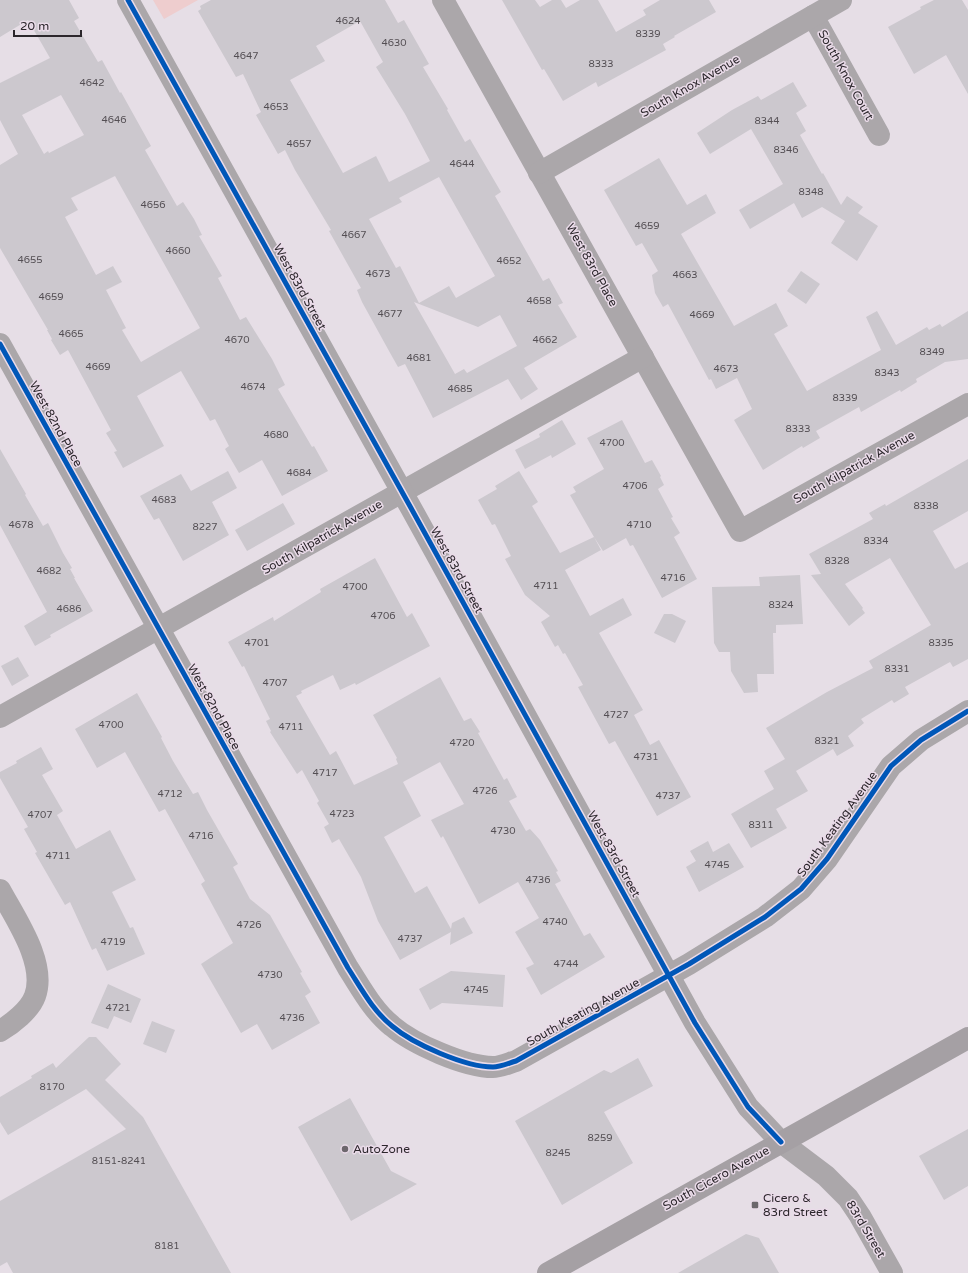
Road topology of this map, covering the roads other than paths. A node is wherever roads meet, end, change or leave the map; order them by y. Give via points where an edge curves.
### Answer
1 (128, 0) edge
2 (443, 0) edge
3 (841, 0) edge
4 (813, 16) junction
5 (879, 135) dead end
6 (539, 172) junction
7 (0, 344) edge
8 (644, 357) junction
9 (968, 404) edge
10 (402, 492) junction
11 (740, 531) joint
12 (159, 630) junction
13 (968, 711) edge
14 (0, 717) edge
15 (0, 890) edge
16 (669, 975) junction
17 (0, 1031) edge
18 (968, 1038) edge
19 (439, 1053) joint
20 (781, 1142) junction
21 (548, 1273) edge
22 (892, 1273) edge

1 - 10 street, West 83rd Street
2 - 6 street, West 83rd Place
3 - 4 street, South Knox Avenue
4 - 5 street, South Knox Court
4 - 6 street, South Knox Avenue
6 - 8 street, West 83rd Place
7 - 12 street, West 82nd Place
8 - 10 street, South Kilpatrick Avenue
8 - 11 street, West 83rd Place
9 - 11 street, South Kilpatrick Avenue
10 - 12 street, South Kilpatrick Avenue
10 - 16 street, West 83rd Street
12 - 14 street, South Kilpatrick Avenue
12 - 19 street, West 82nd Place via 348,968 371,1004 391,1026
13 - 16 street, South Keating Avenue via 921,740 892,766 827,859 801,889 765,917
15 - 17 street via 20,926 32,954 38,978 34,997 24,1012
16 - 19 street, South Keating Avenue via 516,1061 493,1067
16 - 20 street, West 83rd Street via 695,1023 748,1107
18 - 20 main road, South Cicero Avenue
20 - 21 main road, South Cicero Avenue
20 - 22 street, 83rd Street via 826,1176 848,1198

